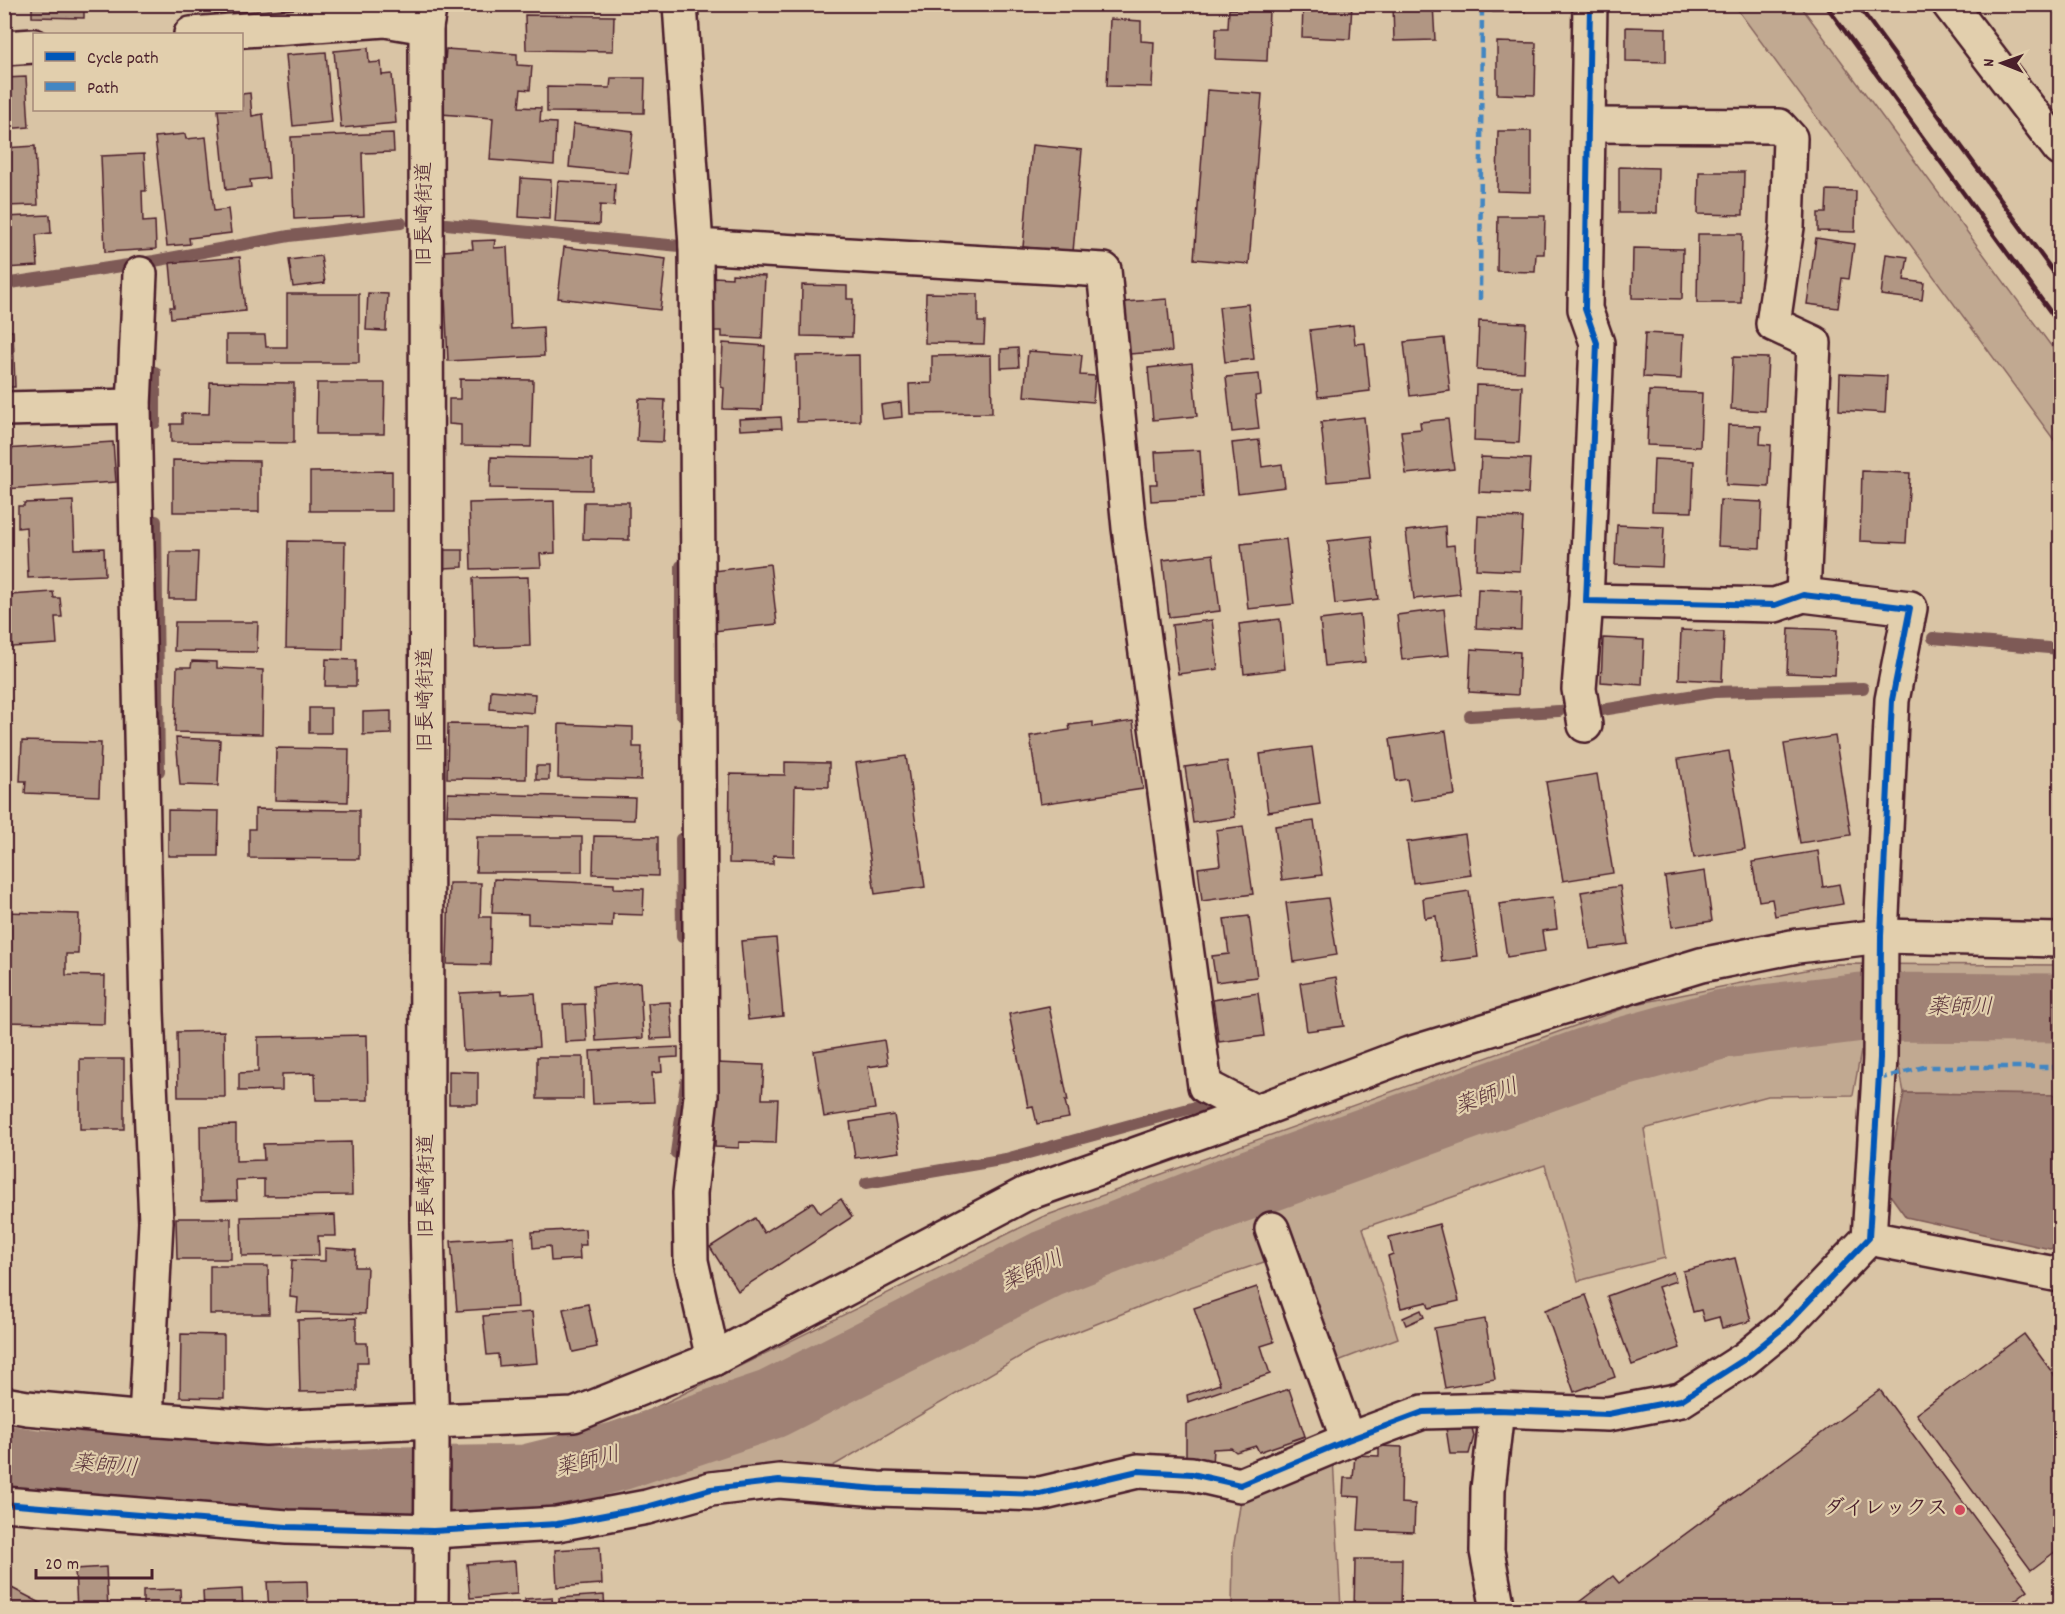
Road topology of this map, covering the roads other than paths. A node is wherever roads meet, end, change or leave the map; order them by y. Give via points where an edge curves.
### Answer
1 (680, 4) edge
2 (1590, 4) edge
3 (1949, 4) edge
4 (428, 16) edge
5 (205, 33) edge
6 (33, 46) edge
7 (4, 48) edge
8 (1588, 125) junction
9 (2061, 149) edge
10 (696, 246) junction
11 (140, 274) dead end
12 (134, 406) junction
13 (4, 409) edge
14 (1803, 595) junction
15 (1586, 601) junction
16 (1584, 725) dead end
17 (2061, 940) edge
18 (1881, 948) junction
19 (1255, 1112) junction
20 (1272, 1229) dead end
21 (1869, 1238) junction
22 (2061, 1275) edge
23 (713, 1359) junction
24 (4, 1404) edge
25 (1497, 1410) junction
26 (146, 1419) junction
27 (432, 1431) junction
28 (1348, 1440) junction
29 (4, 1504) edge
30 (433, 1524) junction
31 (431, 1610) edge
32 (1498, 1610) edge

1 - 10 street
2 - 8 street
3 - 9 street
4 - 5 street, 旧長崎街道
4 - 27 street, 旧長崎街道 via 427,1223
6 - 7 street
8 - 14 street via 1779,126 1790,138 1787,226 1773,324 1814,344
8 - 15 street via 1585,309 1597,343
10 - 19 street via 1104,270 1129,528 1205,1086
10 - 23 street via 701,1096 690,1193 691,1261
11 - 12 street
12 - 13 street
12 - 26 street via 147,1012 156,1222
14 - 15 street via 1775,605
14 - 18 street via 1910,608 1892,700
15 - 16 street via 1579,689
17 - 18 street
18 - 19 street via 1797,946 1701,965 1409,1054
18 - 21 street via 1880,1058
19 - 23 street via 1025,1194
20 - 28 street
21 - 22 street
21 - 25 street via 1784,1327 1745,1359 1681,1400 1608,1414
23 - 27 street via 574,1415
24 - 26 street
25 - 28 street via 1423,1412
25 - 32 street via 1486,1551
26 - 27 street via 266,1428
27 - 30 street, 旧長崎街道
28 - 30 street via 1240,1485 1192,1474 1138,1471 1040,1494 878,1489 779,1481 711,1489 647,1508 557,1524
29 - 30 street via 287,1527
30 - 31 street, 旧長崎街道

